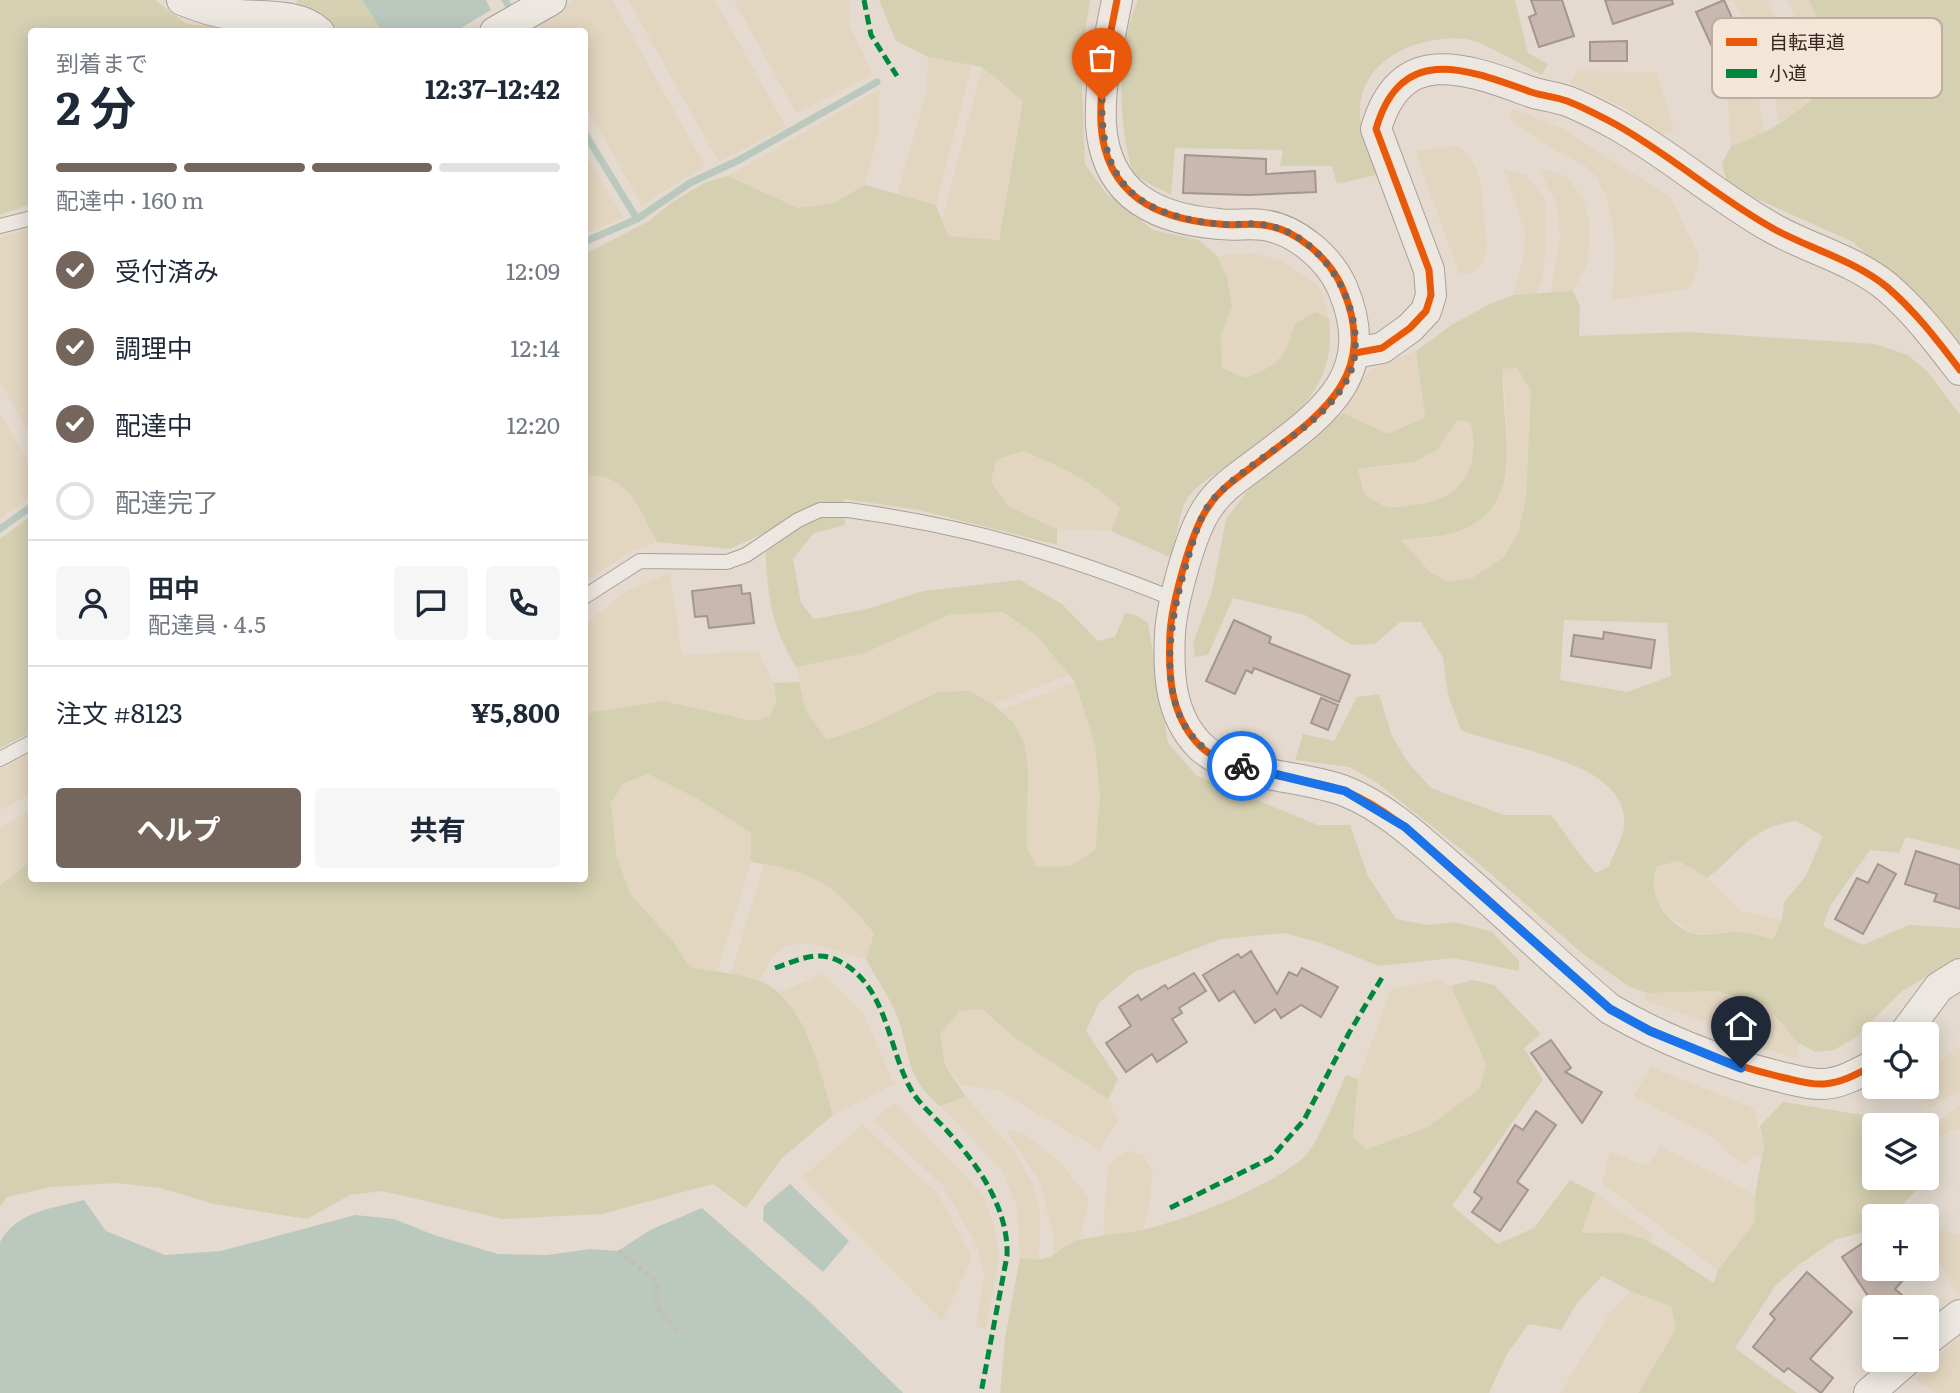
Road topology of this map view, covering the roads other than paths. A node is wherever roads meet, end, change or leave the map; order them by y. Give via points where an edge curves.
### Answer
1 (182, 0) edge
2 (551, 0) edge
3 (1117, 0) edge
4 (315, 28) edge
5 (502, 28) edge
6 (28, 219) edge
7 (0, 226) edge
8 (1355, 353) junction
9 (1960, 370) edge
10 (588, 594) edge
11 (1176, 600) junction
12 (28, 744) edge
13 (0, 759) edge
14 (1960, 974) edge
15 (1913, 1022) edge
16 (1862, 1071) edge
17 (1960, 1315) edge
18 (1939, 1331) edge
19 (1894, 1372) edge
20 (1870, 1393) edge

1 - 4 street via 226,14 291,19
2 - 5 street
3 - 8 street via 1103,75 1101,125 1115,174 1128,192 1149,207 1178,219 1266,225 1294,235 1323,259 1341,285 1351,315
6 - 7 lane
8 - 9 street via 1382,348 1410,328 1426,311 1431,295 1429,270 1376,129 1391,91 1404,80 1437,69 1493,77 1566,101 1614,123 1775,229 1885,286 1922,320
8 - 11 street via 1336,394 1307,425 1226,487 1208,507
10 - 11 lane via 640,561 727,562 820,510 848,510 1021,543 1094,566
11 - 16 street via 1170,632 1174,704 1182,724 1202,748 1232,763 1345,791 1365,801 1405,827 1610,1009 1650,1031 1741,1068 1807,1083 1825,1084
12 - 13 lane
14 - 15 street via 1939,987
17 - 18 street
19 - 20 street

